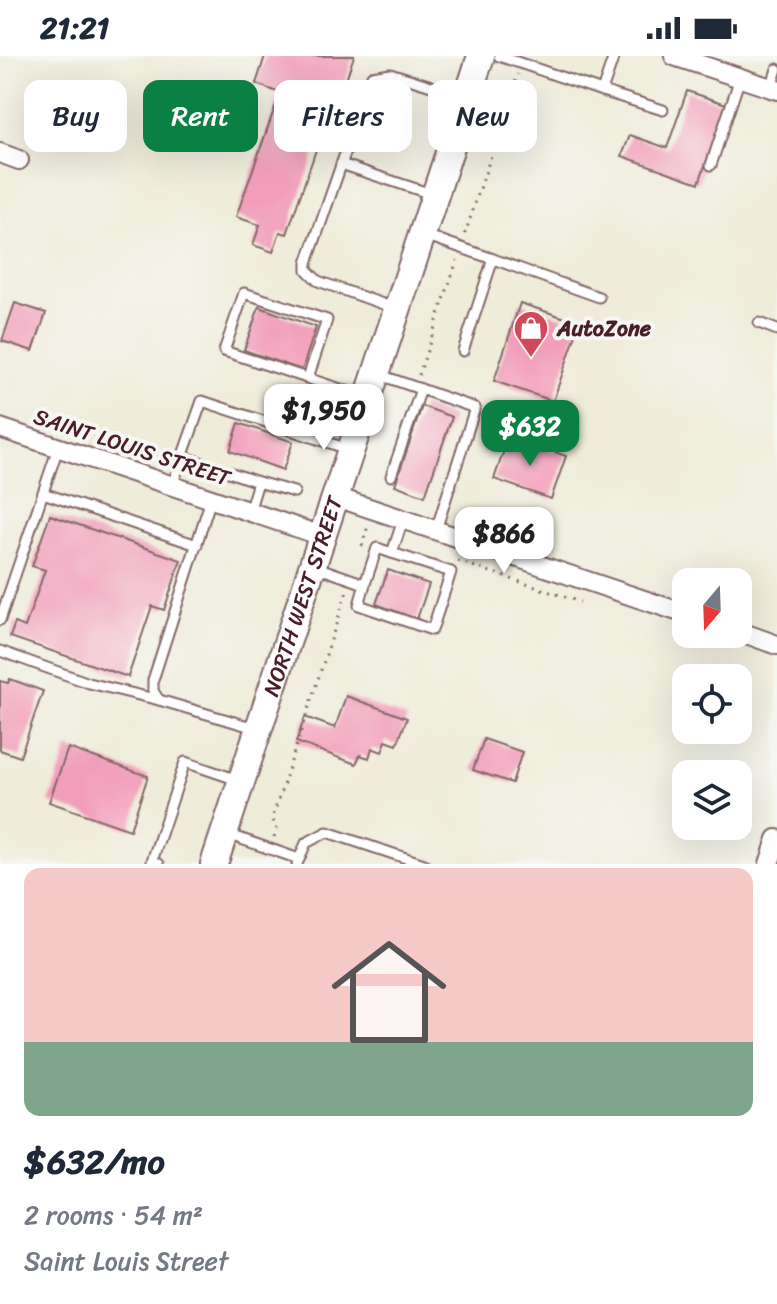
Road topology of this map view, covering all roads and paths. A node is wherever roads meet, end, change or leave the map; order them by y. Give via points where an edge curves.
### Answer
1 (481, 56) edge
2 (499, 56) edge
3 (614, 56) edge
4 (674, 56) edge
5 (777, 69) edge
6 (740, 78) junction
7 (473, 80) edge
8 (428, 84) edge
9 (774, 89) edge
10 (602, 91) junction
11 (663, 110) dead end
12 (449, 152) edge
13 (0, 153) edge
14 (19, 160) dead end
15 (341, 164) junction
16 (711, 165) dead end
17 (435, 195) junction
18 (422, 234) junction
19 (493, 259) junction
20 (599, 297) dead end
21 (397, 309) junction
22 (759, 323) dead end
23 (777, 330) edge
24 (463, 351) dead end
25 (376, 373) junction
26 (308, 378) junction
27 (421, 389) junction
28 (368, 398) junction
29 (0, 428) edge
30 (58, 448) junction
31 (351, 450) junction
32 (182, 456) junction
33 (391, 476) dead end
34 (258, 482) junction
35 (172, 486) junction
36 (294, 492) dead end
37 (43, 493) junction
38 (336, 497) junction
39 (211, 499) junction
40 (249, 512) junction
41 (403, 519) junction
42 (436, 530) junction
43 (322, 536) junction
44 (197, 545) junction
45 (392, 553) junction
46 (453, 559) dead end
47 (313, 566) junction
48 (365, 584) junction
49 (580, 602) dead end
50 (672, 609) edge
51 (0, 620) edge
52 (752, 636) edge
53 (777, 645) edge
54 (0, 651) edge
55 (159, 700) junction
56 (259, 729) junction
57 (242, 781) junction
58 (224, 833) junction
59 (777, 839) edge
60 (298, 862) edge
61 (159, 864) edge
62 (214, 864) edge
63 (424, 864) edge
64 (769, 864) edge

1 - 7 main road, NORTH WEST STREET
2 - 10 lane
3 - 10 lane
4 - 6 street
5 - 9 lane
6 - 9 street
6 - 16 lane
8 - 15 lane via 390,73 372,76
10 - 11 lane
12 - 17 main road, NORTH WEST STREET
13 - 14 street
15 - 17 lane
15 - 21 lane via 307,270 318,281
17 - 18 main road, NORTH WEST STREET
18 - 19 lane
18 - 21 main road, NORTH WEST STREET
19 - 20 lane
19 - 24 lane
21 - 25 main road, NORTH WEST STREET
22 - 23 lane
25 - 27 lane
25 - 28 main road, NORTH WEST STREET
26 - 26 lane via 224,351 244,293 327,320
26 - 28 lane
27 - 33 lane
27 - 42 lane via 475,408
28 - 31 main road, NORTH WEST STREET
29 - 30 street, SAINT LOUIS STREET
30 - 35 street, SAINT LOUIS STREET
30 - 37 lane
31 - 32 lane via 202,401
31 - 38 main road, NORTH WEST STREET
32 - 34 lane
32 - 35 lane
34 - 36 lane
34 - 40 lane
35 - 39 street, SAINT LOUIS STREET
37 - 44 lane
37 - 51 lane
38 - 41 street
38 - 43 main road, NORTH WEST STREET
39 - 40 street, SAINT LOUIS STREET
39 - 44 lane
40 - 43 street, SAINT LOUIS STREET
41 - 42 street
41 - 45 lane
42 - 50 street
43 - 47 main road, NORTH WEST STREET
44 - 55 lane via 153,680
45 - 48 lane via 377,548
45 - 48 lane via 451,572 432,630 359,605
46 - 49 path
47 - 48 lane
47 - 56 main road, NORTH WEST STREET
52 - 53 street
54 - 55 lane via 89,683
55 - 56 lane
56 - 57 main road, NORTH WEST STREET
57 - 58 main road, NORTH WEST STREET
57 - 61 lane via 185,762 152,861
58 - 60 lane
58 - 62 main road, NORTH WEST STREET
59 - 64 street
60 - 63 lane via 306,843 327,832

